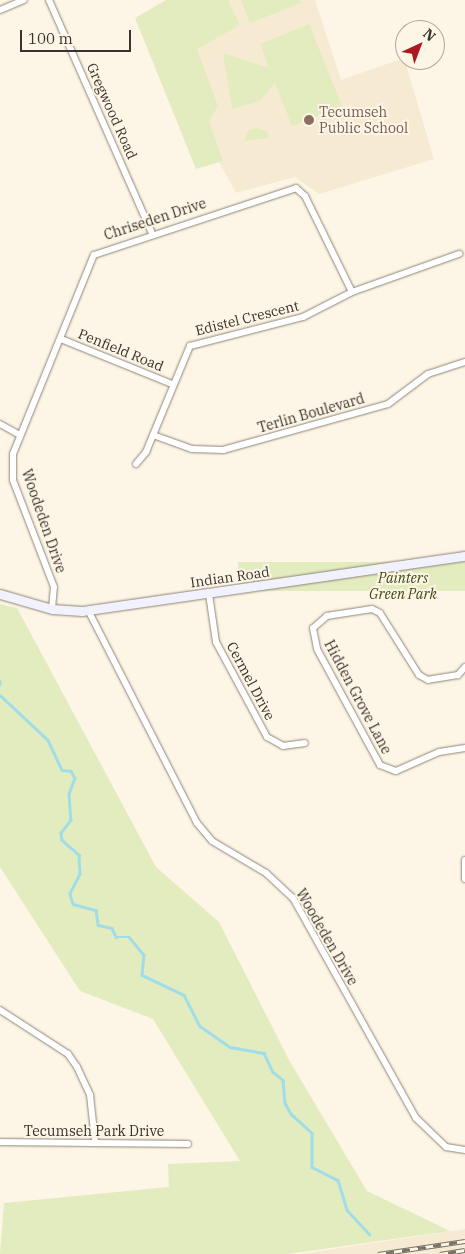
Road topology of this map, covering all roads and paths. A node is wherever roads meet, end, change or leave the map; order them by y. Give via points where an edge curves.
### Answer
1 (24, 0) edge
2 (49, 0) edge
3 (0, 10) edge
4 (152, 232) junction
5 (459, 254) dead end
6 (352, 292) junction
7 (61, 339) junction
8 (465, 362) edge
9 (172, 384) junction
10 (0, 424) edge
11 (20, 435) junction
12 (153, 435) junction
13 (136, 464) dead end
14 (465, 556) edge
15 (0, 594) edge
16 (209, 594) junction
17 (52, 609) junction
18 (88, 610) junction
19 (465, 667) edge
20 (305, 742) dead end
21 (465, 748) edge
22 (465, 860) edge
23 (465, 879) edge
24 (0, 1010) edge
25 (95, 1141) junction
26 (0, 1142) edge
27 (188, 1144) dead end
28 (465, 1150) edge

1 - 3 street
2 - 4 street, Gregwood Road
4 - 6 street, Chriseden Drive via 296,188 305,196
4 - 7 street, Chriseden Drive via 94,255
5 - 6 street, Edistel Crescent
6 - 9 street, Edistel Crescent via 303,318 190,346
7 - 9 street, Penfield Road
7 - 11 street, Chriseden Drive
8 - 12 street, Terlin Boulevard via 428,374 388,404 223,450 192,449
9 - 12 street, Edistel Crescent
10 - 11 street
11 - 17 street, Woodeden Drive via 13,454 13,480 54,587
12 - 13 street, Edistel Crescent
14 - 16 street, Indian Road
15 - 17 street, Indian Road
16 - 18 street, Indian Road
16 - 20 street, Cermel Drive via 216,642 267,737 283,746
17 - 18 street, Indian Road
18 - 28 street, Woodeden Drive via 197,822 212,840 266,873 293,898 416,1118 446,1147
19 - 21 street, Hidden Grove Lane via 458,675 428,680 419,675 380,613 372,610 327,616 313,628 317,649 380,765 396,770 439,752
22 - 23 street
24 - 25 street via 68,1054 90,1095
25 - 26 street, Tecumseh Park Drive
25 - 27 street, Tecumseh Park Drive

